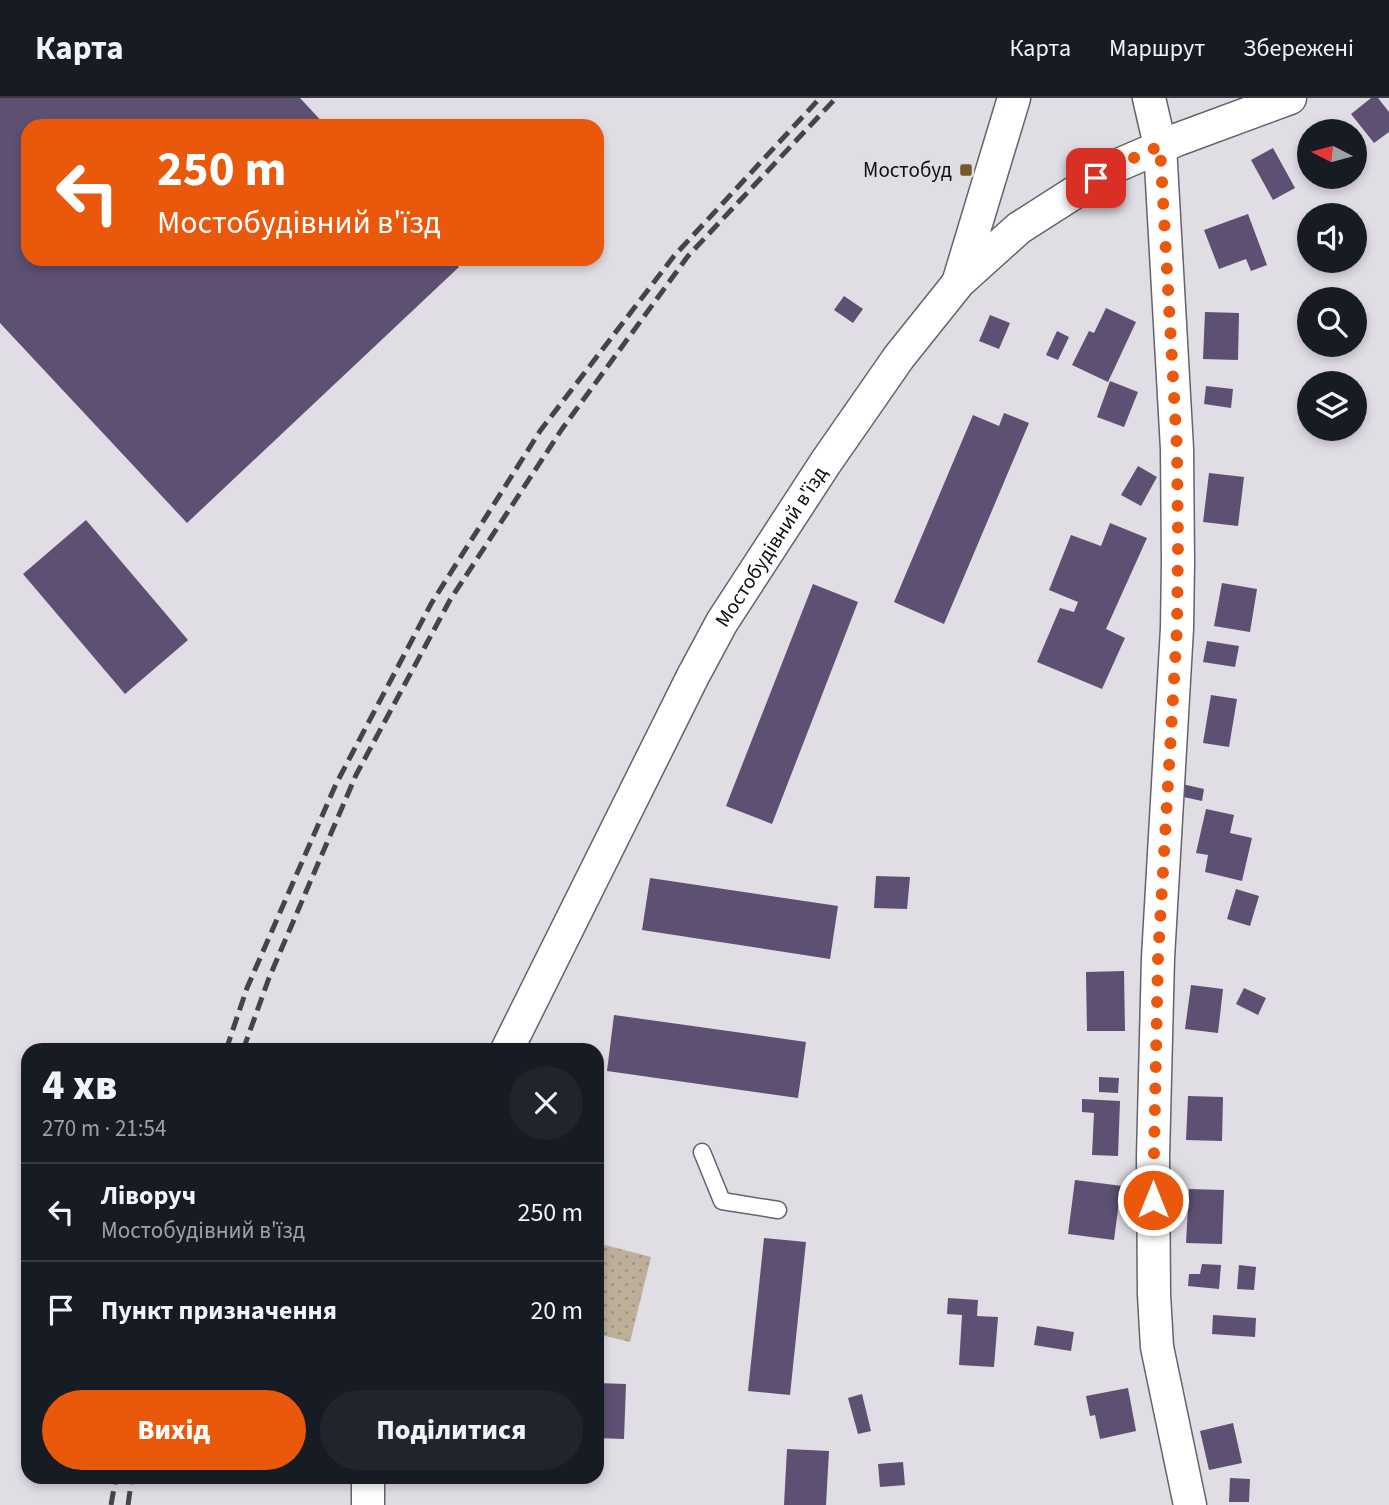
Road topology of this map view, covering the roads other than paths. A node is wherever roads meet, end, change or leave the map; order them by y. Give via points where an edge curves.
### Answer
1 (1014, 98) edge
2 (1149, 98) edge
3 (1290, 98) edge
4 (1160, 146) junction
5 (959, 282) junction
6 (511, 1043) edge
7 (702, 1152) dead end
8 (778, 1210) dead end
9 (368, 1484) edge
10 (368, 1505) edge
11 (1190, 1505) edge

1 - 5 street
2 - 4 street
3 - 4 street, Мостобудівний в'їзд
4 - 5 street, Мостобудівний в'їзд via 1116,166 1019,228
4 - 11 street via 1178,539 1158,958 1154,1295 1161,1366
5 - 6 street, Мостобудівний в'їзд via 860,412 722,621
7 - 8 lane via 722,1201
9 - 10 street

